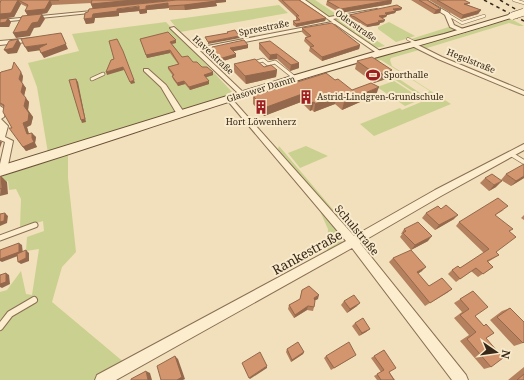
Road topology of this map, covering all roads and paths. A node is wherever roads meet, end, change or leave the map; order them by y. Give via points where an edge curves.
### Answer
1 (302, 0) edge
2 (423, 0) edge
3 (514, 0) edge
4 (524, 3) edge
5 (382, 8) edge
6 (110, 10) edge
7 (524, 12) edge
8 (447, 14) junction
9 (484, 16) dead end
10 (329, 18) junction
11 (0, 21) edge
12 (335, 23) junction
13 (462, 23) junction
14 (452, 26) junction
15 (172, 28) dead end
16 (462, 32) junction
17 (40, 39) edge
18 (412, 42) junction
19 (1, 45) edge
20 (196, 50) junction
21 (380, 53) junction
22 (248, 64) edge
23 (146, 70) dead end
24 (103, 74) dead end
25 (296, 78) junction
26 (92, 80) dead end
27 (524, 93) edge
28 (243, 95) junction
29 (230, 99) junction
30 (0, 108) edge
31 (180, 114) junction
32 (0, 117) edge
33 (0, 121) edge
34 (524, 147) edge
35 (511, 154) junction
36 (524, 162) edge
37 (1, 171) edge
38 (35, 226) dead end
39 (0, 238) edge
40 (353, 242) junction
41 (34, 300) dead end
42 (0, 327) edge
43 (102, 380) edge
44 (461, 380) edge

1 - 10 street, Oderstraße
2 - 8 street
3 - 4 lane
5 - 10 street
6 - 11 street
7 - 16 street, Glasower Damm, bridge
8 - 13 lane
8 - 14 street
9 - 13 lane
10 - 12 street, Oderstraße
12 - 20 street, Spreestraße
12 - 21 street, Oderstraße
13 - 14 street
14 - 16 street
15 - 20 street, Havelstraße
16 - 18 street, Glasower Damm
17 - 19 street
18 - 21 street, Glasower Damm
18 - 27 street, Hegelstraße via 440,58
20 - 28 street, Havelstraße
21 - 25 street, Glasower Damm
22 - 25 lane via 263,60 268,64 275,62
23 - 31 street via 164,86
24 - 26 lane
25 - 28 street, Glasower Damm
28 - 29 street, Glasower Damm
29 - 31 street, Glasower Damm
29 - 40 street, Schulstraße
30 - 32 street
31 - 37 street, Glasower Damm
33 - 37 street via 4,126 1,138 9,141
34 - 35 street, Rankestraße
35 - 36 lane
35 - 40 street, Rankestraße
38 - 39 lane
40 - 43 street, Rankestraße
40 - 44 street, Schulstraße
41 - 42 lane via 13,310

